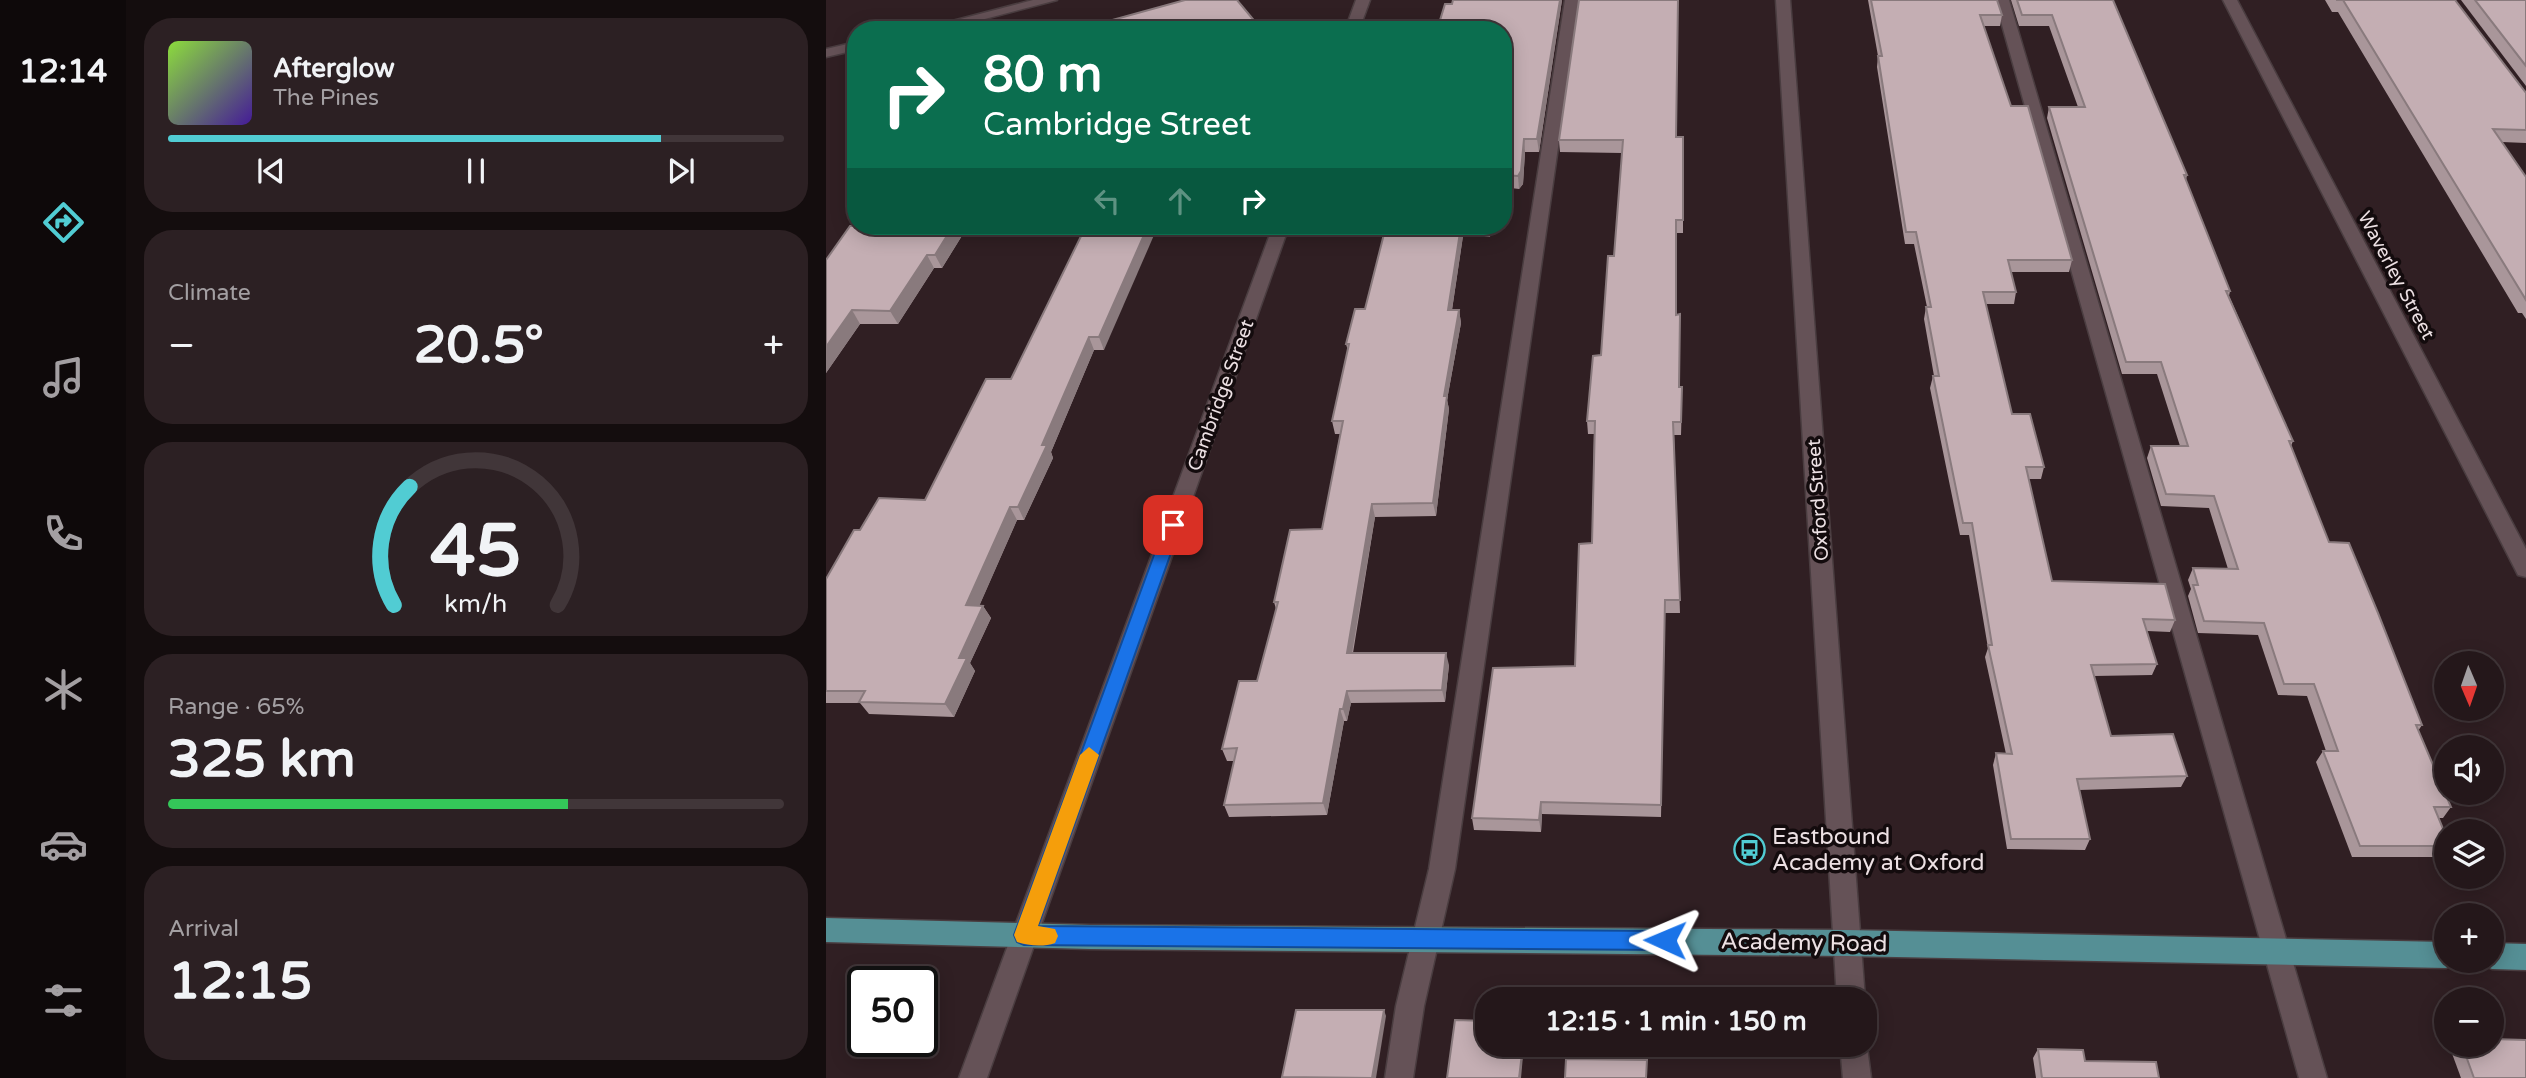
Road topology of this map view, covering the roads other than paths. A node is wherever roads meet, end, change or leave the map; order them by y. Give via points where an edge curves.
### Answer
1 (1050, 0) edge
2 (1363, 0) edge
3 (1572, 0) edge
4 (1783, 0) edge
5 (2002, 0) edge
6 (2230, 0) edge
7 (962, 21) edge
8 (1355, 21) edge
9 (847, 48) edge
10 (826, 53) edge
11 (1278, 235) edge
12 (2526, 569) edge
13 (826, 930) edge
14 (1024, 935) junction
15 (1426, 938) junction
16 (1846, 943) junction
17 (2274, 950) junction
18 (2434, 955) edge
19 (2504, 956) edge
20 (2526, 957) edge
21 (1850, 987) edge
22 (1855, 1057) edge
23 (973, 1078) edge
24 (1399, 1078) edge
25 (1857, 1078) edge
26 (2313, 1078) edge

1 - 7 street
2 - 8 street
3 - 15 street via 1442,869
4 - 16 street, Oxford Street
5 - 17 street
6 - 12 street, Waverley Street
9 - 10 street
11 - 14 street, Cambridge Street
13 - 14 main road, Academy Road
14 - 15 main road, Academy Road
14 - 23 street, Cambridge Street
15 - 16 main road, Academy Road
15 - 24 street
16 - 17 main road, Academy Road
16 - 21 street, Oxford Street
17 - 18 main road, Academy Road
17 - 26 street
19 - 20 main road
22 - 25 street

